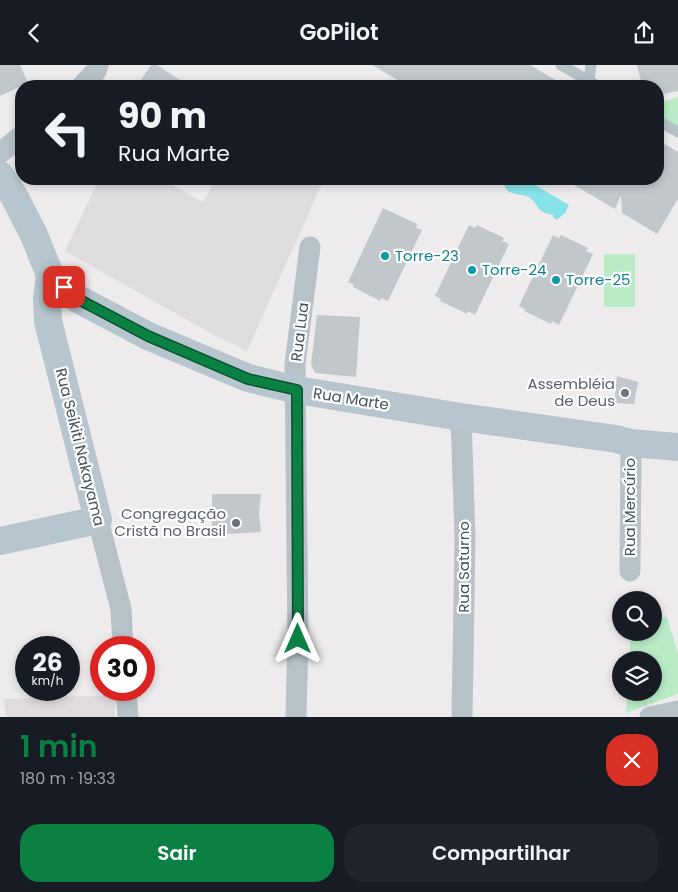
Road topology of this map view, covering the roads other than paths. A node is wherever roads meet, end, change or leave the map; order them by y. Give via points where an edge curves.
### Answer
1 (98, 65) edge
2 (561, 65) edge
3 (591, 65) edge
4 (88, 80) edge
5 (587, 80) edge
6 (593, 80) edge
7 (664, 124) edge
8 (678, 132) edge
9 (15, 141) edge
10 (0, 153) edge
11 (0, 175) edge
12 (310, 247) dead end
13 (50, 275) junction
14 (297, 390) junction
15 (460, 417) junction
16 (630, 443) junction
17 (678, 447) edge
18 (98, 520) junction
19 (0, 541) edge
20 (630, 571) dead end
21 (123, 636) edge
22 (127, 701) edge
23 (678, 711) edge
24 (128, 717) edge
25 (296, 717) edge
26 (462, 717) edge
27 (650, 717) edge

1 - 4 street
2 - 5 lane
3 - 6 lane
7 - 8 lane
9 - 10 street
11 - 13 street via 34,235
12 - 14 street, Rua Lua via 295,364
13 - 14 street, Rua Marte via 78,299 148,336 248,379
13 - 18 street, Rua Seikiti Nakayama via 48,321
14 - 15 street, Rua Marte
14 - 25 street, Rua Lua
15 - 16 street, Rua Marte
15 - 26 street, Rua Saturno via 465,538
16 - 17 street, Rua Marte
16 - 20 street, Rua Mercúrio
18 - 19 street
18 - 21 street, Rua Seikiti Nakayama via 121,609
22 - 24 street
23 - 27 street

